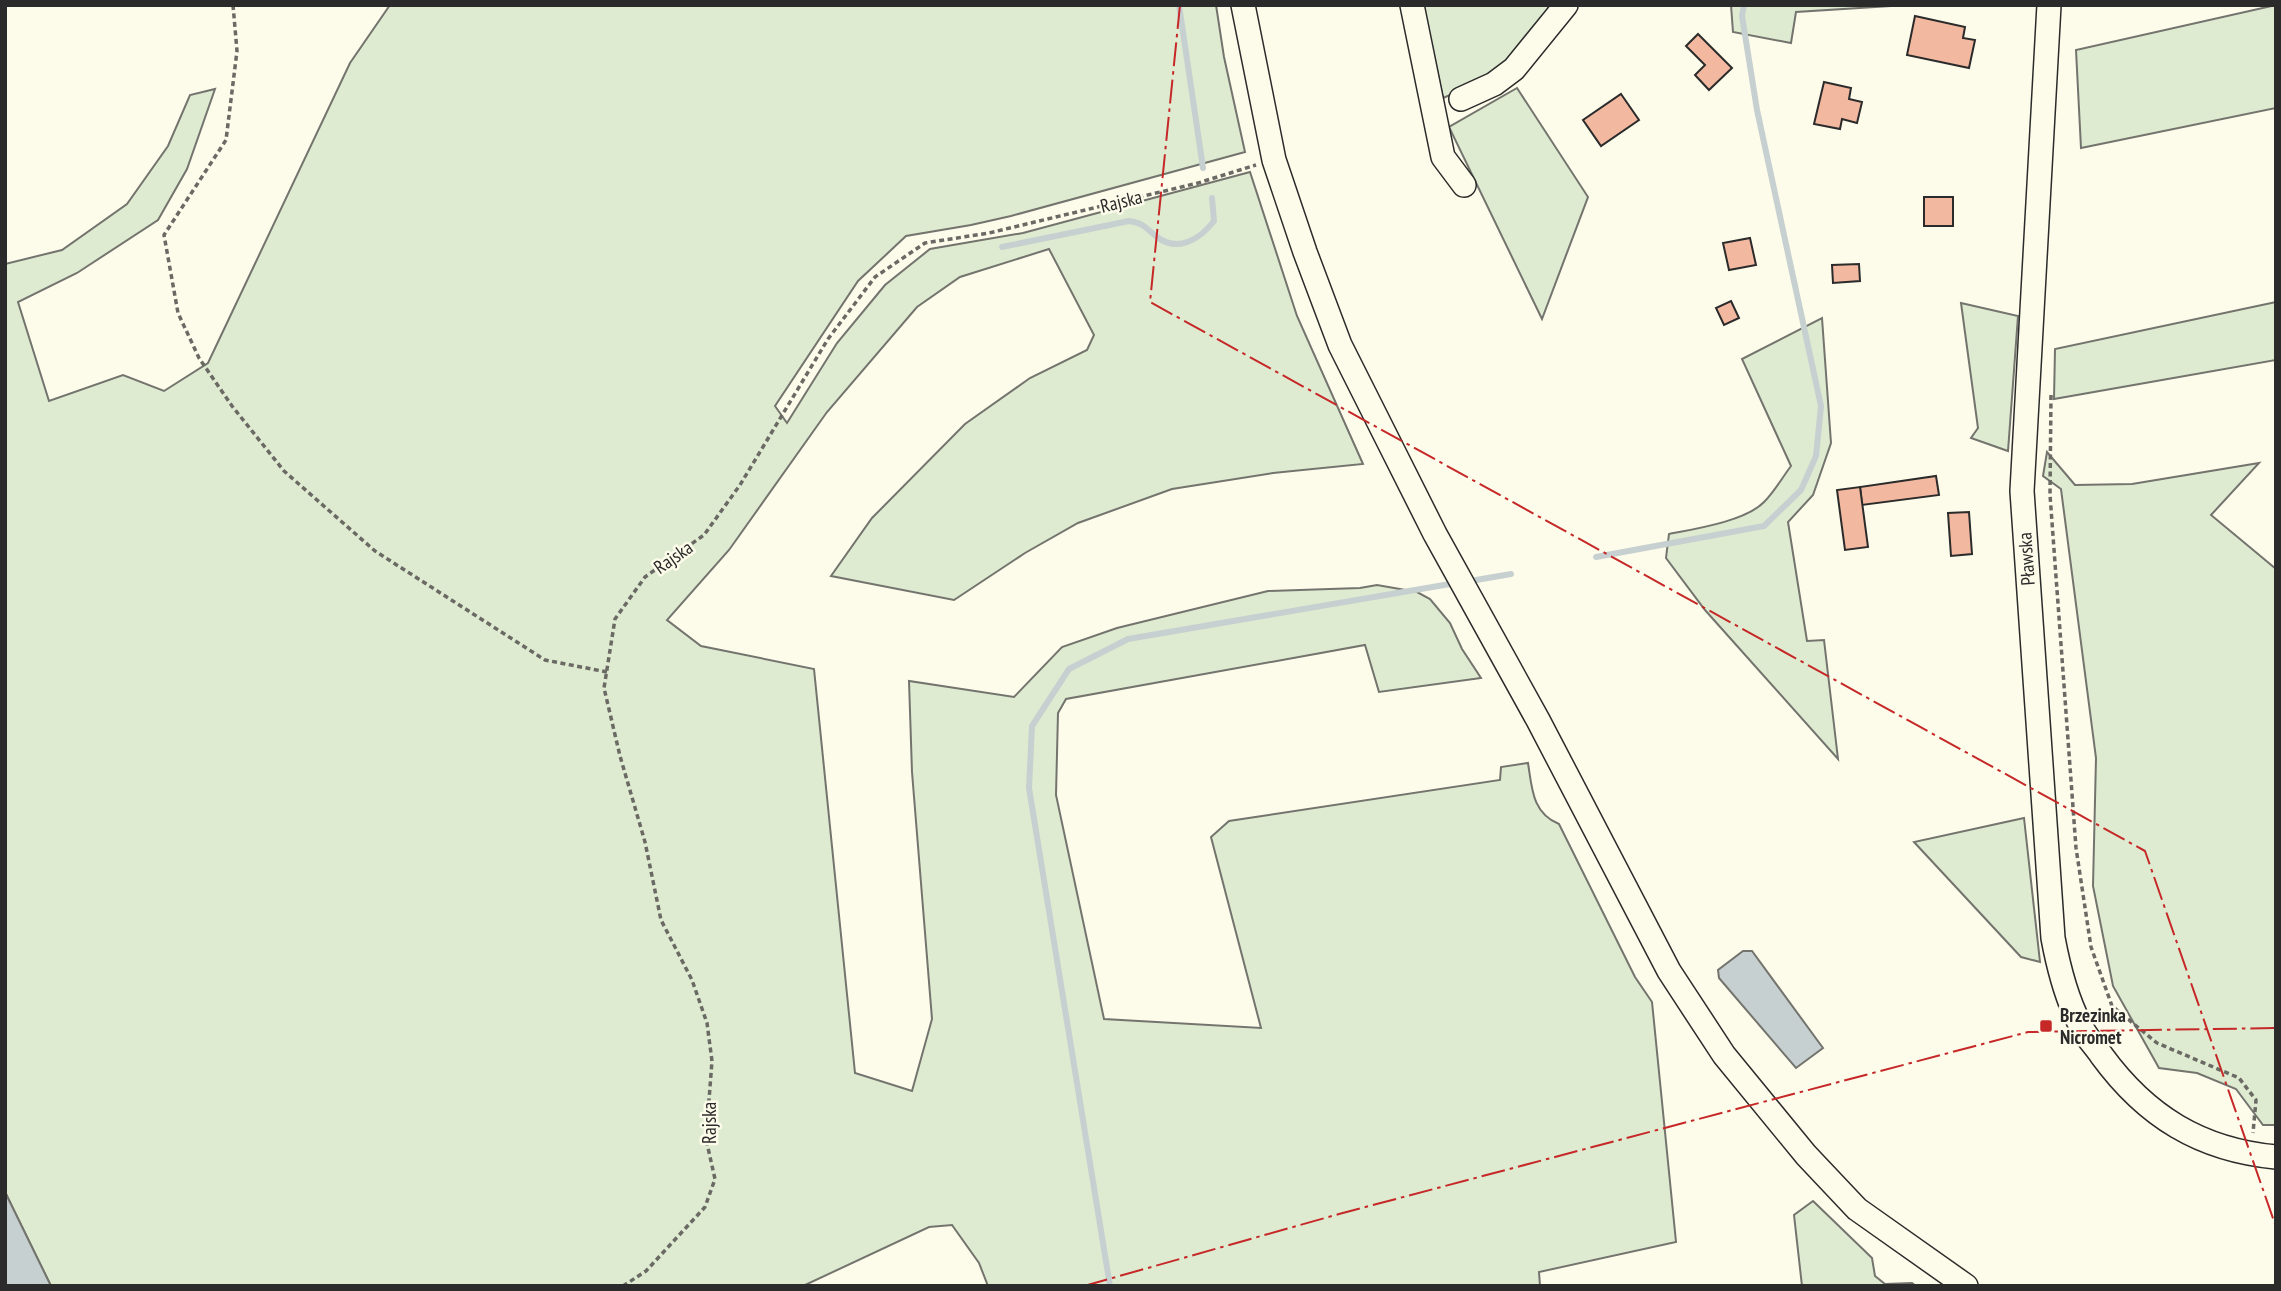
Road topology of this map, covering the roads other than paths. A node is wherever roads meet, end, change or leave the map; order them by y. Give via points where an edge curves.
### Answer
1 (1243, 5) edge
2 (1412, 5) edge
3 (1566, 5) edge
4 (2049, 5) edge
5 (1461, 99) dead end
6 (1464, 186) dead end
7 (2276, 1157) edge
8 (1966, 1286) edge

1 - 8 street via 1274,160 1340,345 1435,534 1669,971 1724,1055 1806,1155 1857,1209
2 - 6 street via 1443,157
3 - 5 street via 1514,69
4 - 7 street, Pławska via 2022,491 2049,894 2060,976 2083,1030 2130,1092 2199,1140 2245,1154

